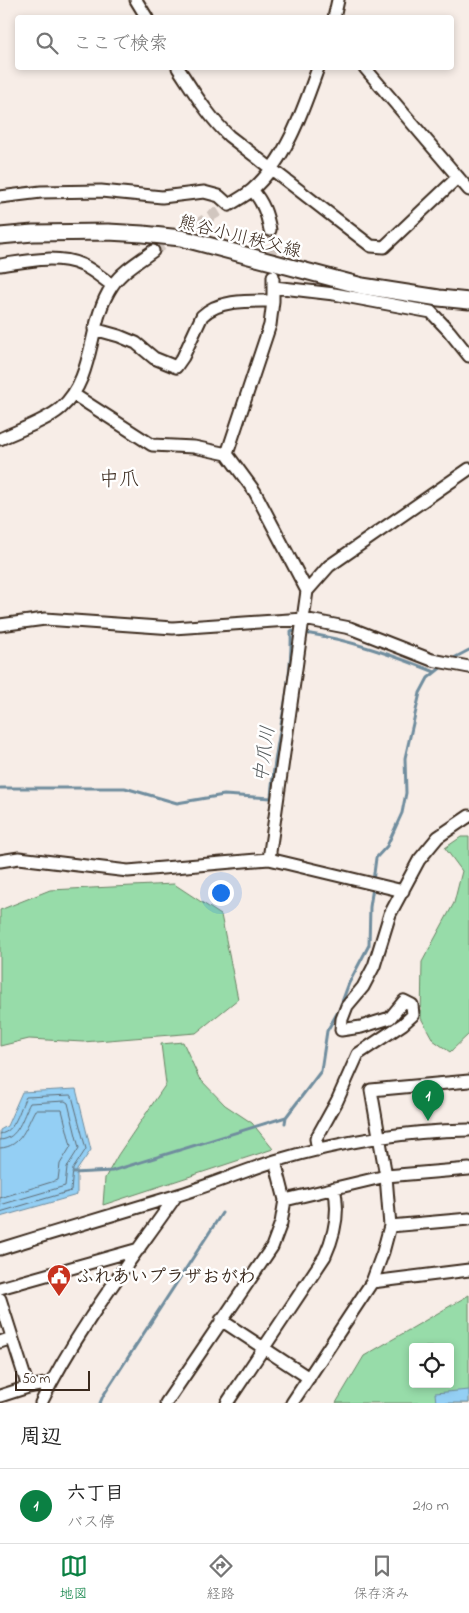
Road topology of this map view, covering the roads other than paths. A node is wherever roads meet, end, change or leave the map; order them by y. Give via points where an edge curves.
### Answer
1 (136, 0) edge
2 (338, 0) edge
3 (145, 15) edge
4 (335, 15) edge
5 (179, 70) edge
6 (317, 70) edge
7 (367, 70) edge
8 (272, 168) junction
9 (458, 177) junction
10 (252, 190) junction
11 (469, 190) edge
12 (0, 197) edge
13 (270, 230) tunnel mouth
14 (0, 236) edge
15 (153, 251) tunnel mouth
16 (0, 265) edge
17 (112, 285) junction
18 (273, 301) junction
19 (469, 301) edge
20 (94, 329) junction
21 (469, 356) edge
22 (73, 394) junction
23 (0, 439) edge
24 (227, 454) junction
25 (469, 469) edge
26 (307, 592) junction
27 (304, 618) junction
28 (0, 625) edge
29 (469, 667) edge
30 (469, 816) edge
31 (269, 859) junction
32 (0, 861) edge
33 (403, 891) junction
34 (468, 1077) edge
35 (469, 1130) edge
36 (380, 1136) junction
37 (318, 1150) junction
38 (275, 1161) junction
39 (469, 1169) edge
40 (386, 1176) junction
41 (334, 1188) junction
42 (176, 1196) junction
43 (284, 1200) junction
44 (469, 1218) edge
45 (390, 1226) junction
46 (0, 1249) edge
47 (139, 1249) junction
48 (469, 1270) edge
49 (372, 1282) junction
50 (0, 1288) edge
51 (0, 1299) edge
52 (221, 1320) junction
53 (12, 1338) junction
54 (0, 1342) edge
55 (264, 1349) junction
56 (308, 1378) junction
57 (51, 1383) junction
58 (28, 1387) junction
59 (0, 1396) edge
60 (41, 1403) edge
61 (166, 1403) edge
62 (227, 1403) edge
63 (292, 1403) edge

1 - 3 street
2 - 4 street
5 - 8 street via 216,124
6 - 8 street via 281,155
7 - 9 street
8 - 9 street via 371,246 379,248 388,244
8 - 10 street
9 - 11 street
10 - 12 street via 229,205 219,196 204,192 162,197 101,191 41,192
10 - 13 street via 267,214
14 - 19 main road, 熊谷小川秩父線 via 108,232 181,238 362,286
15 - 17 street
16 - 17 street via 60,259 82,265
17 - 20 street
18 - 20 street via 226,304 207,311 176,367 154,358 136,343
18 - 21 street via 273,282 431,312
18 - 24 street via 263,350
20 - 22 street via 83,375
22 - 23 street via 52,414
22 - 24 street via 152,445 194,447
24 - 26 street via 255,492
25 - 26 street via 329,566
26 - 27 street
27 - 28 street via 172,628 45,619
27 - 29 street via 350,628 432,660
27 - 31 street
30 - 33 street via 438,836 419,860
31 - 32 street via 128,871 19,858
31 - 33 street
33 - 37 street via 390,914 374,966 348,1006 341,1030 390,1018 404,1001 412,1005 413,1015 358,1054 316,1138
34 - 36 street via 371,1090
35 - 36 street via 430,1130
36 - 37 street
36 - 40 street
37 - 38 street
38 - 42 street
38 - 43 street
39 - 40 street
40 - 41 street
40 - 45 street
41 - 43 street
41 - 55 street via 337,1220 333,1239
42 - 46 street
42 - 47 street
43 - 52 street via 281,1223 272,1247
44 - 45 street
45 - 49 street
47 - 50 street
47 - 57 street via 89,1320
48 - 49 street
49 - 56 street
51 - 53 street
52 - 55 street
52 - 61 street
53 - 54 street
53 - 58 street
55 - 56 street
55 - 62 street
56 - 63 street
57 - 58 street
57 - 60 street
58 - 59 street

